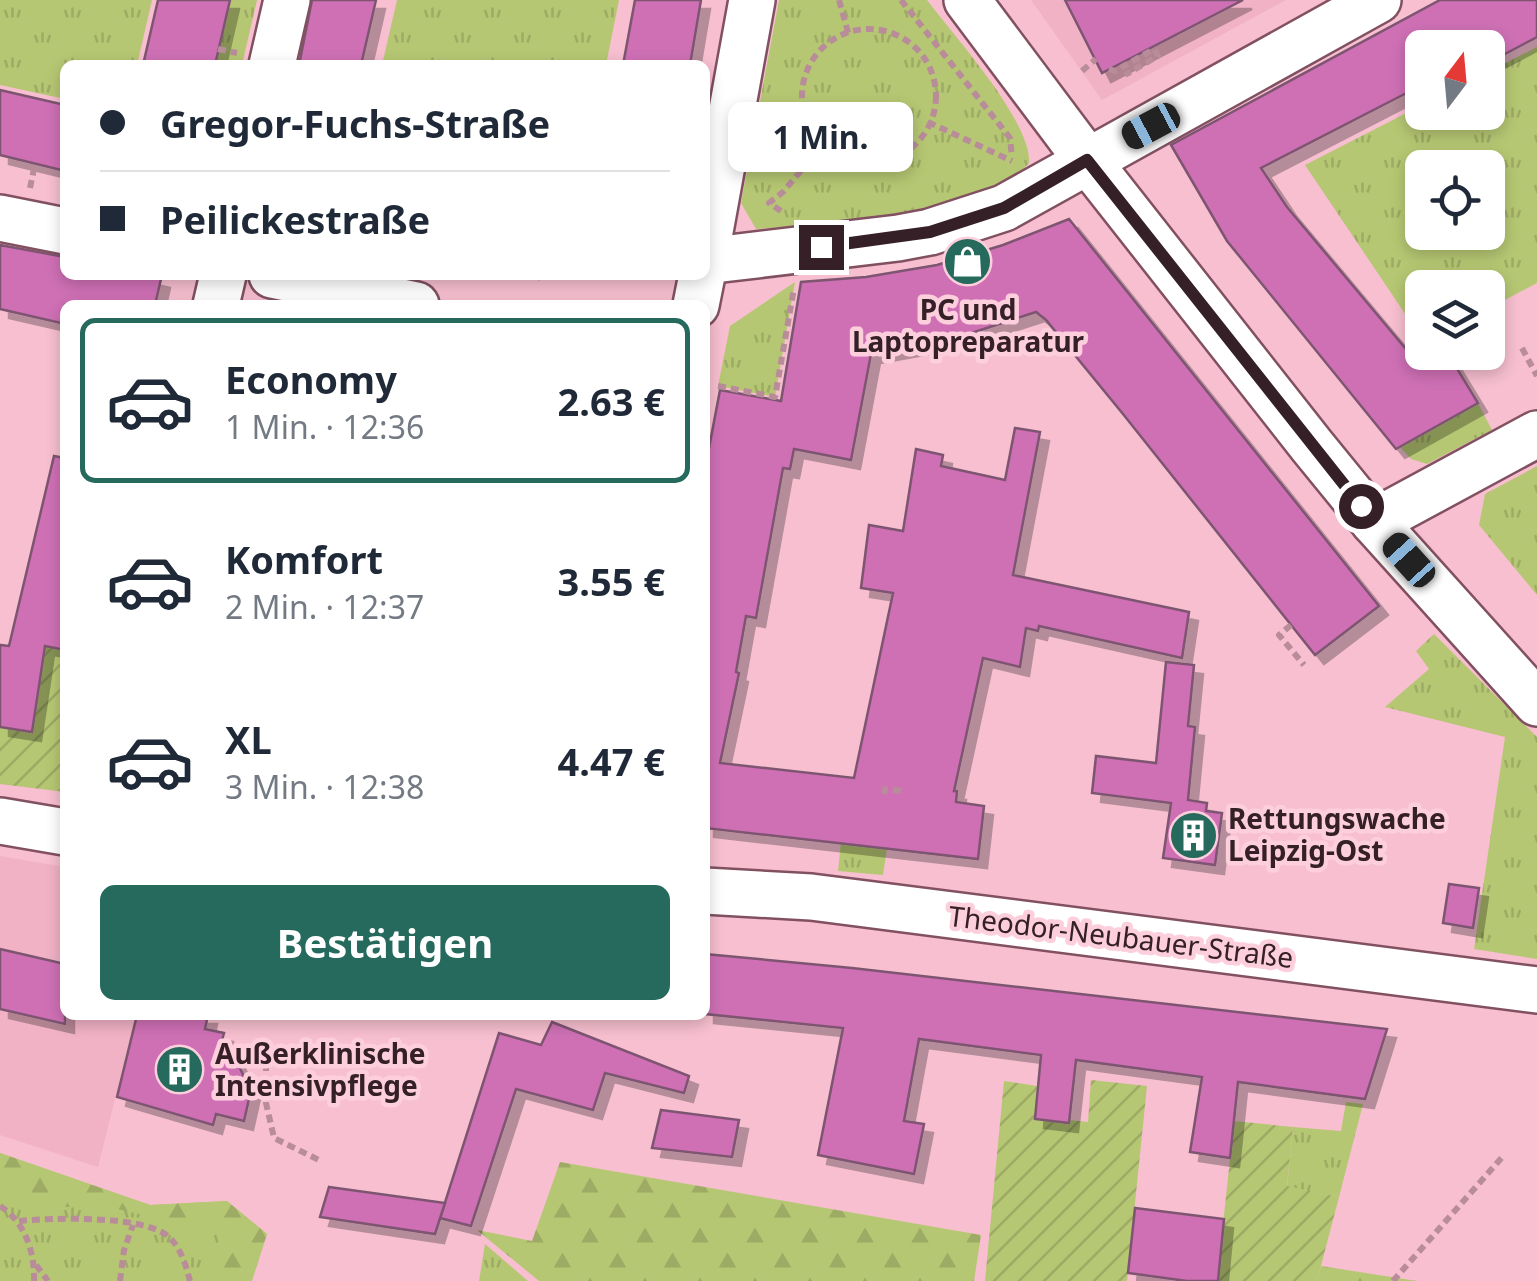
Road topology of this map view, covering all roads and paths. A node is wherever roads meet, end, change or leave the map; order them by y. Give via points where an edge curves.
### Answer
1 (287, 0) edge
2 (752, 0) edge
3 (839, 0) edge
4 (902, 0) edge
5 (967, 0) edge
6 (1378, 0) edge
7 (848, 33) junction
8 (936, 45) junction
9 (920, 56) junction
10 (1096, 59) dead end
11 (273, 60) edge
12 (1109, 69) dead end
13 (1082, 71) dead end
14 (1124, 75) dead end
15 (929, 123) junction
16 (824, 143) junction
17 (1087, 160) junction
18 (35, 164) dead end
19 (14, 206) edge
20 (790, 212) dead end
21 (60, 229) edge
22 (710, 232) edge
23 (710, 259) edge
24 (296, 280) edge
25 (795, 282) dead end
26 (392, 300) edge
27 (1522, 348) dead end
28 (1537, 376) edge
29 (718, 386) dead end
30 (1537, 434) edge
31 (1374, 522) junction
32 (1291, 624) dead end
33 (1304, 665) dead end
34 (1537, 703) edge
35 (904, 791) dead end
36 (884, 794) dead end
37 (0, 821) edge
38 (60, 831) edge
39 (710, 891) edge
40 (1537, 990) edge
41 (266, 1062) dead end
42 (1504, 1155) dead end
43 (321, 1161) dead end
44 (0, 1206) edge
45 (20, 1222) junction
46 (133, 1225) junction
47 (35, 1264) junction
48 (34, 1281) edge
49 (48, 1281) edge
50 (120, 1281) edge
51 (190, 1281) edge
52 (1393, 1281) edge

1 - 11 street
2 - 22 street
3 - 7 path
4 - 8 path
5 - 17 street
6 - 17 street
7 - 9 path via 884,30
7 - 16 path via 828,42 806,73 804,111
8 - 9 path
8 - 15 path via 1010,138 1011,163
9 - 15 path via 936,86
10 - 13 path
12 - 14 path via 1154,49 1158,56
15 - 16 path via 917,143 880,162 860,163
16 - 20 path via 769,203
17 - 23 street via 1004,208 930,232
17 - 31 street
18 - 19 path
19 - 21 street
24 - 26 street
25 - 29 path via 775,397
27 - 28 path
30 - 31 street
31 - 34 street
32 - 33 path via 1279,635
35 - 36 path
37 - 38 street
39 - 40 street, Theodor-Neubauer-Straße via 811,897
41 - 43 path via 274,1138
42 - 52 path
44 - 45 path
45 - 46 path via 60,1217
45 - 47 path
46 - 50 path
46 - 51 path via 169,1236
47 - 48 path
47 - 49 path

